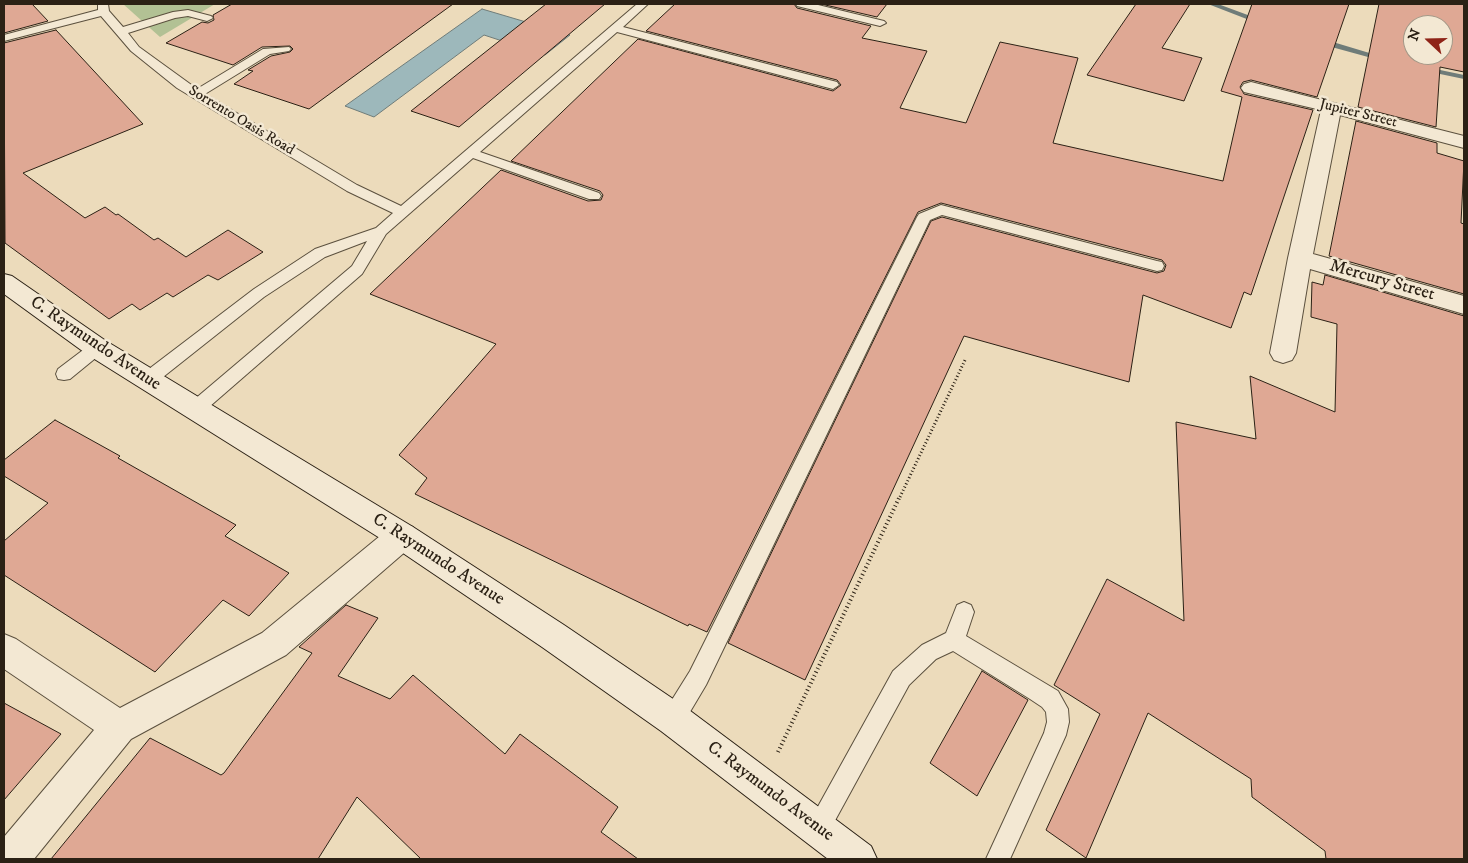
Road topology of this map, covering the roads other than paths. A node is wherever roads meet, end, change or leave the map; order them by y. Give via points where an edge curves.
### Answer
1 (643, 4) edge
2 (801, 4) edge
3 (103, 8) edge
4 (207, 18) dead end
5 (880, 23) dead end
6 (615, 28) junction
7 (120, 32) junction
8 (4, 38) edge
9 (286, 49) dead end
10 (833, 85) dead end
11 (1251, 88) dead end
12 (196, 95) junction
13 (1332, 107) junction
14 (1464, 142) edge
15 (472, 153) junction
16 (594, 196) dead end
17 (404, 212) junction
18 (381, 231) junction
19 (1300, 258) junction
20 (1157, 266) dead end
21 (4, 282) edge
22 (1464, 305) edge
23 (97, 348) junction
24 (1283, 354) dead end
25 (64, 374) dead end
26 (148, 380) junction
27 (195, 409) junction
28 (402, 536) junction
29 (964, 612) dead end
30 (954, 640) junction
31 (4, 650) edge
32 (673, 719) junction
33 (119, 727) junction
34 (818, 829) junction
35 (10, 859) edge
36 (858, 859) edge
37 (998, 859) edge

1 - 6 lane
2 - 5 lane
3 - 7 lane, Sorrento Oasis Road
3 - 8 lane
4 - 7 lane via 188,13 173,15
6 - 10 lane
6 - 15 lane
7 - 12 lane, Sorrento Oasis Road via 135,49
9 - 12 lane via 268,51
11 - 13 street, Jupiter Street
12 - 17 lane, Sorrento Oasis Road via 352,188
13 - 14 street, Jupiter Street
13 - 19 street
15 - 16 lane
15 - 17 lane
17 - 18 lane
18 - 26 lane via 320,253 259,294
18 - 27 lane via 357,270
19 - 22 street, Mercury Street
19 - 24 street
20 - 32 lane via 956,213 941,210 924,216 698,678
21 - 23 street, C. Raymundo Avenue
23 - 25 lane
23 - 26 street, C. Raymundo Avenue
26 - 27 street, C. Raymundo Avenue
27 - 28 street, C. Raymundo Avenue
28 - 32 street, C. Raymundo Avenue
28 - 33 street via 274,644
29 - 30 lane
30 - 34 lane via 929,652 900,678
30 - 37 lane via 1050,699 1057,709 1056,736
31 - 33 street
32 - 34 street, C. Raymundo Avenue
33 - 35 street
34 - 36 street, C. Raymundo Avenue

